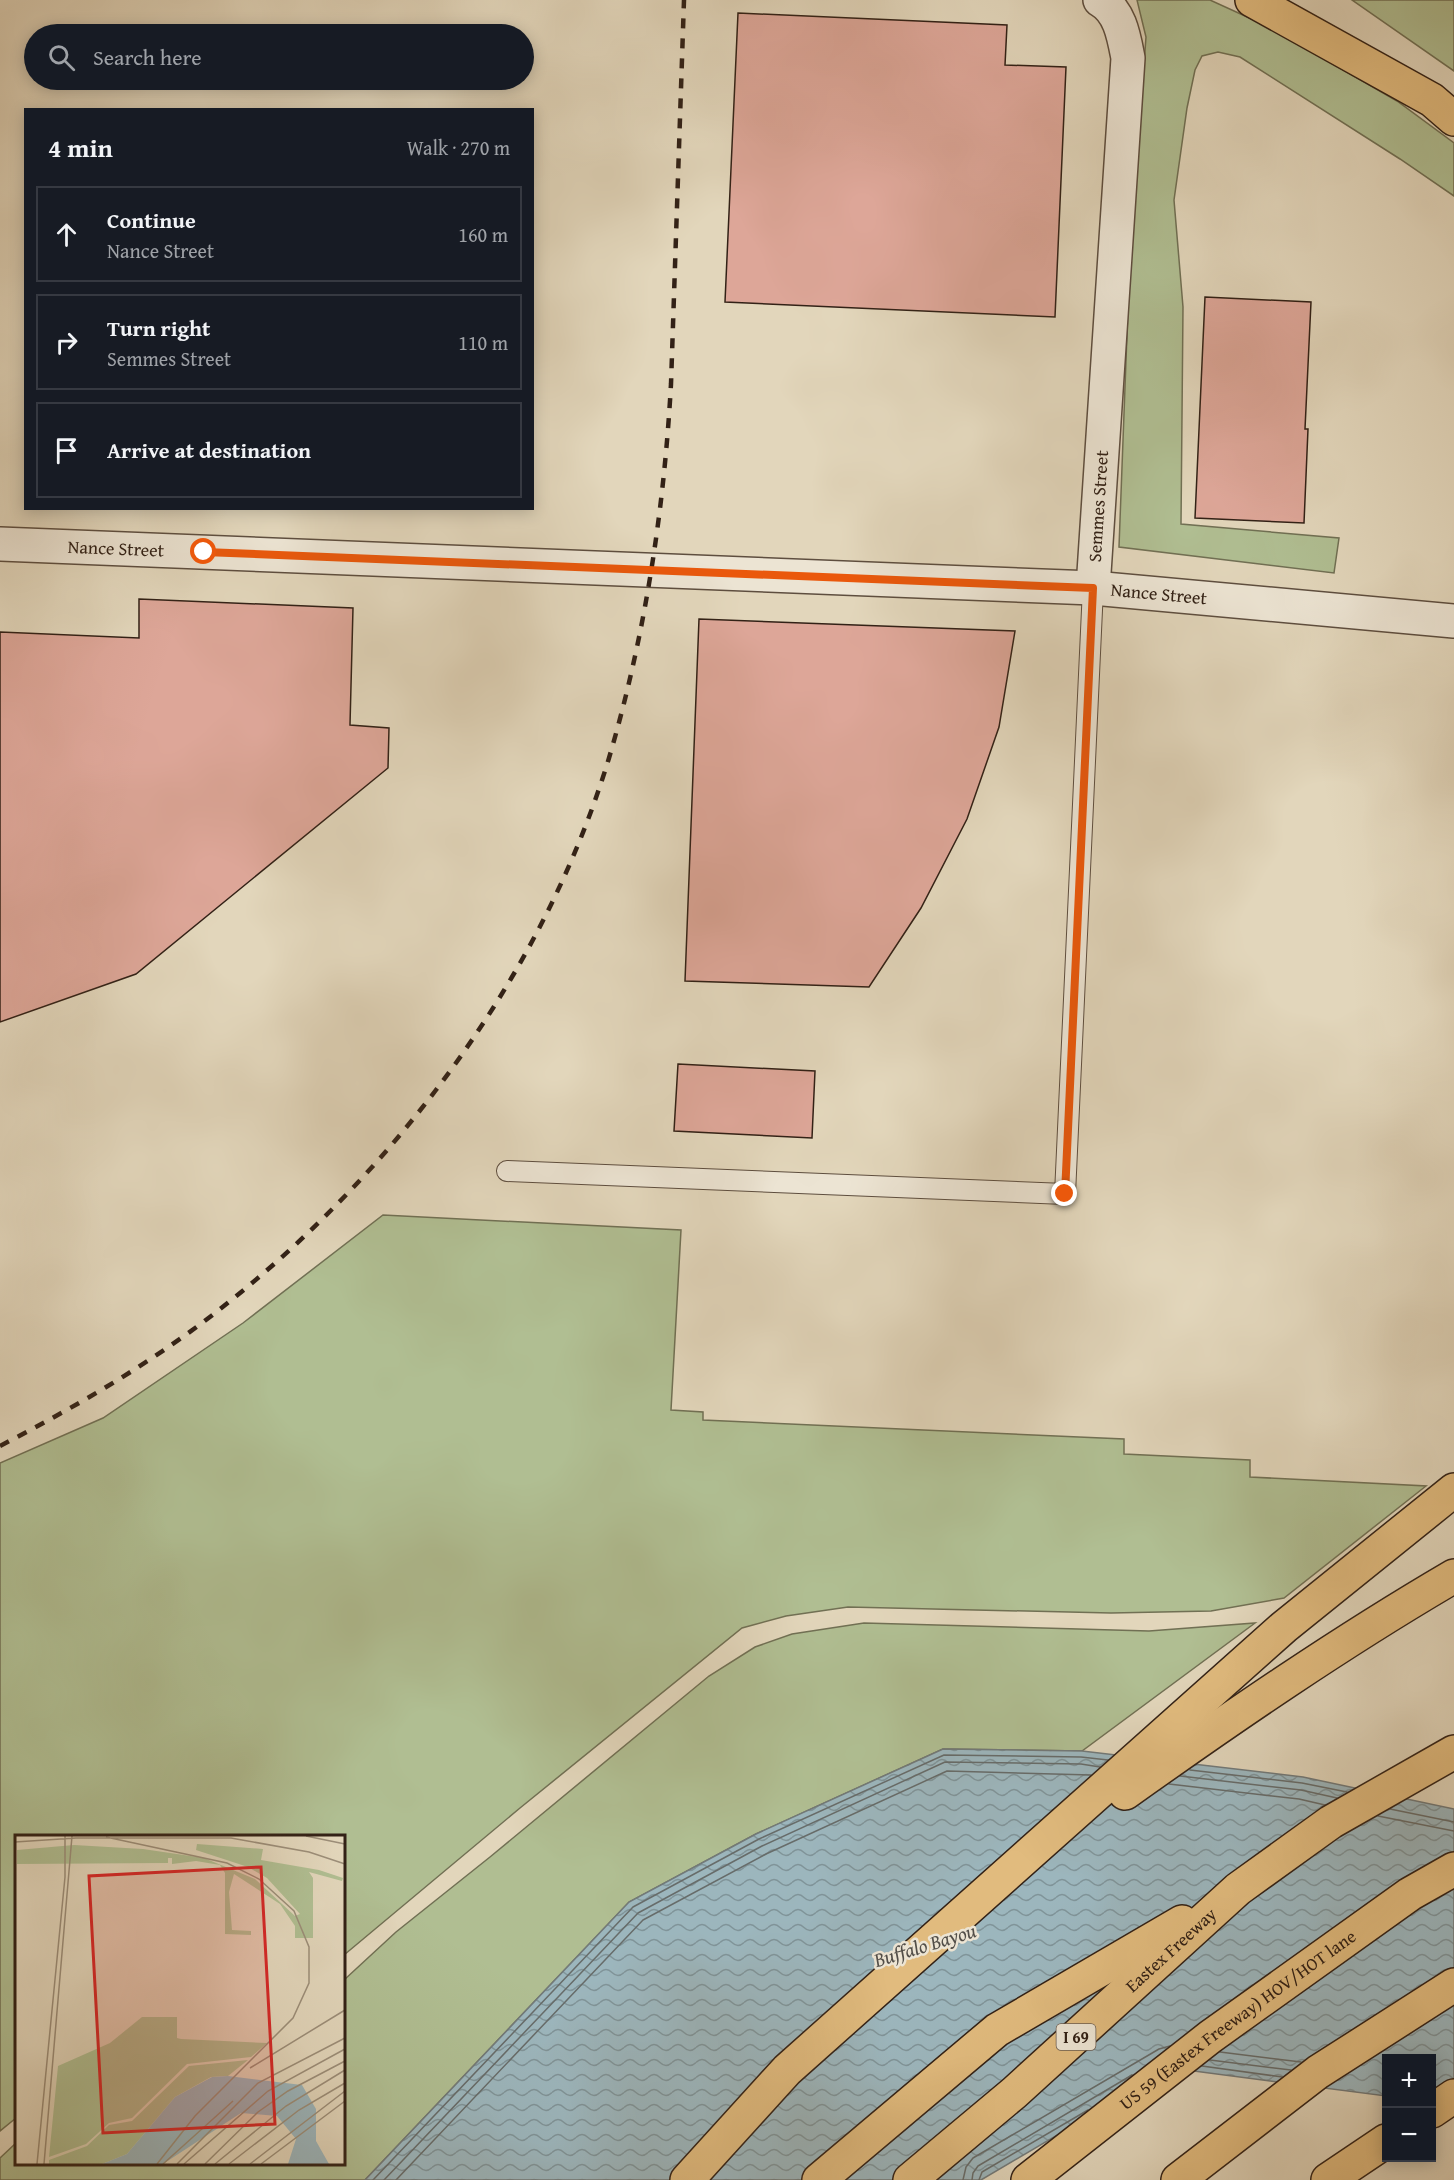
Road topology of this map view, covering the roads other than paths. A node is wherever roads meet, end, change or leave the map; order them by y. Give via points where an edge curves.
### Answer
1 (1252, 0) edge
2 (1103, 2) edge
3 (1454, 119) edge
4 (0, 544) edge
5 (1093, 588) junction
6 (1454, 621) edge
7 (507, 1171) dead end
8 (1454, 1490) edge
9 (1454, 1576) edge
10 (1454, 1752) edge
11 (1454, 1869) edge
12 (996, 1883) junction
13 (1238, 1889) junction
14 (1454, 1985) edge
15 (1454, 2096) edge
16 (1436, 2108) edge
17 (1382, 2144) edge
18 (687, 2180) edge
19 (819, 2180) edge
20 (910, 2180) edge
21 (1028, 2180) edge
22 (1178, 2180) edge
23 (1328, 2180) edge

1 - 3 highway via 1432,100
2 - 5 street, Semmes Street via 1121,26 1128,58
4 - 5 street, Nance Street
5 - 6 street, Nance Street
5 - 7 lane, Semmes Street via 1065,1194
8 - 12 highway via 1284,1627
9 - 12 highway via 1187,1748
10 - 13 highway, Eastex Freeway / I 69 via 1331,1822
11 - 21 highway, US 59 (Eastex Freeway) HOV/HOT lane via 1410,1894 1210,2037
12 - 18 highway via 787,2070
13 - 19 highway via 997,2030
13 - 20 highway, Eastex Freeway / I 69 via 1014,2093
14 - 22 highway via 1318,2072
15 - 16 highway
17 - 23 highway

